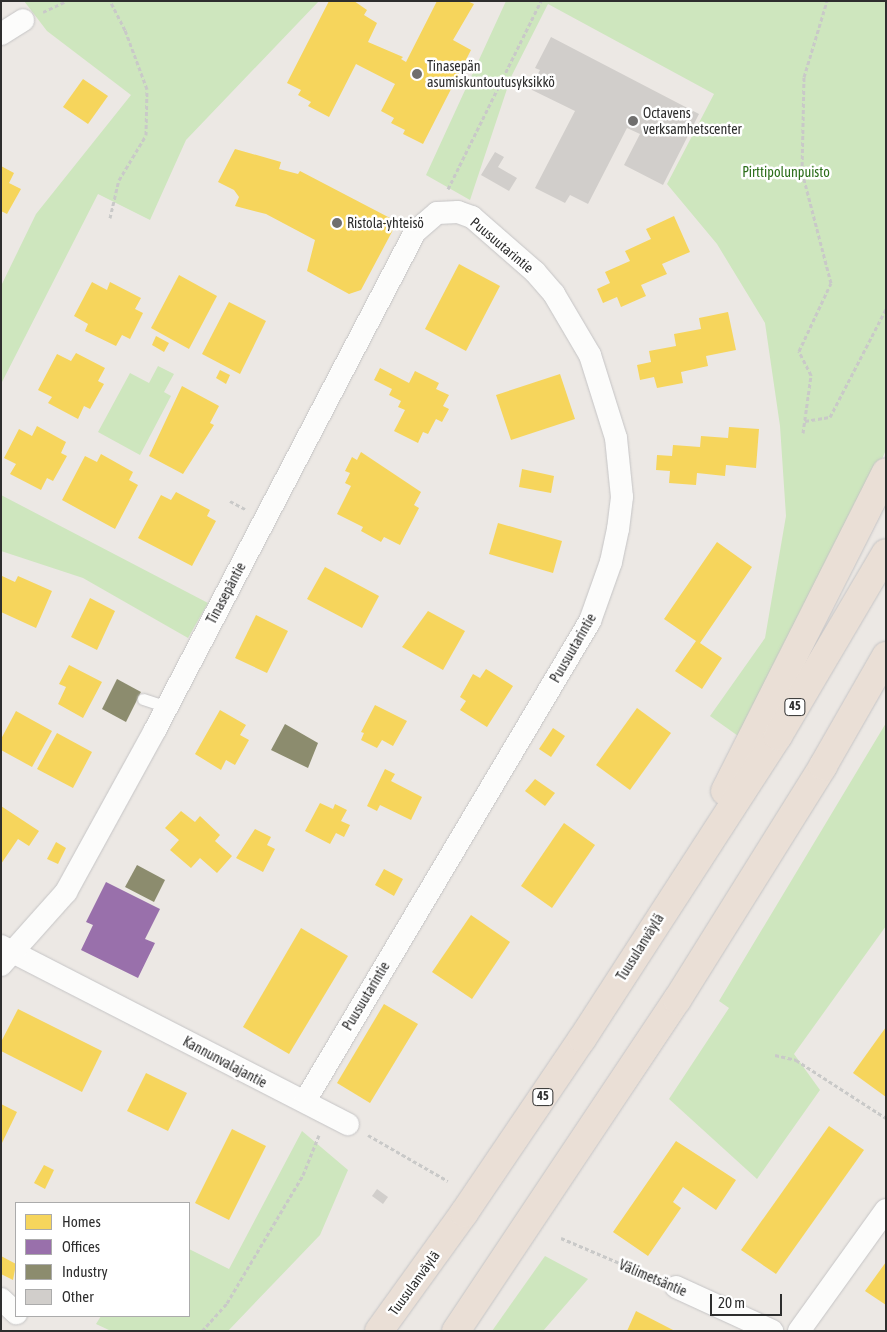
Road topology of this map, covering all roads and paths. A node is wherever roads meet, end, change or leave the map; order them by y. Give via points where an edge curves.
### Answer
1 (110, 1) edge
2 (541, 1) edge
3 (828, 1) edge
4 (23, 20) dead end
5 (1, 34) edge
6 (437, 212) junction
7 (110, 218) dead end
8 (886, 309) edge
9 (805, 421) junction
10 (803, 433) dead end
11 (886, 472) edge
12 (886, 553) edge
13 (886, 656) edge
14 (143, 699) dead end
15 (167, 707) junction
16 (697, 857) junction
17 (5, 954) edge
18 (774, 1055) dead end
19 (304, 1101) junction
20 (886, 1118) edge
21 (348, 1124) joint
22 (322, 1127) dead end
23 (448, 1181) dead end
24 (886, 1210) edge
25 (561, 1238) dead end
26 (676, 1287) joint
27 (1, 1299) edge
28 (15, 1313) edge
29 (202, 1331) edge
30 (379, 1331) edge
31 (456, 1331) edge
32 (772, 1331) edge
33 (799, 1331) edge

1 - 7 path via 147,88 146,135 118,180
2 - 6 path
3 - 9 path via 804,78 802,172 831,283 799,351 811,375
4 - 5 street
6 - 15 street, Tinasepäntie via 415,232
6 - 19 street, Puusuutarintie via 458,212 472,217 535,272 571,318 590,355 616,438 622,497 618,529 612,562 590,621
8 - 9 path via 830,417
9 - 10 path
11 - 16 highway via 740,758
12 - 16 highway, Tuusulanväylä / 45 via 778,736
13 - 31 highway via 823,766 677,1000
14 - 15 lane
15 - 17 street, Tinasepäntie via 66,892
16 - 30 highway, Tuusulanväylä / 45 via 582,1038 464,1213
17 - 19 street, Kannunvalajantie
18 - 20 path via 796,1060
19 - 21 street, Kannunvalajantie
21 - 23 path
22 - 29 path via 303,1175 227,1303
24 - 33 street
25 - 26 path, Välimetsäntie
26 - 32 street, Välimetsäntie
27 - 28 street

